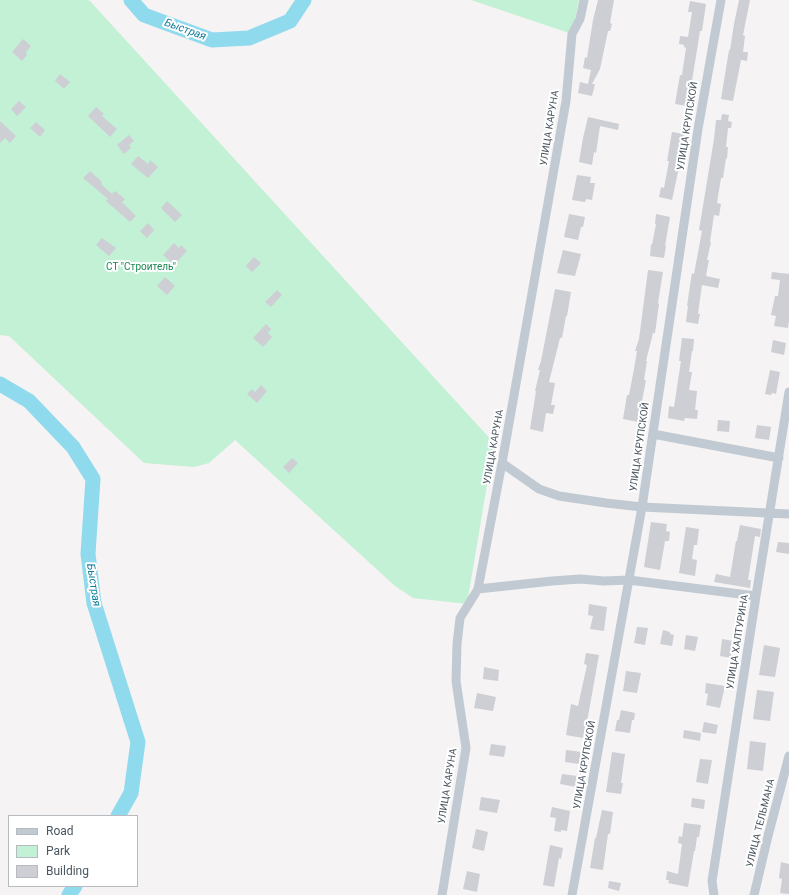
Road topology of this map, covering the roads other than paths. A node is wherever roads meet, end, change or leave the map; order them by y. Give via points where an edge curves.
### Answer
1 (584, 0) edge
2 (720, 0) edge
3 (789, 392) edge
4 (653, 434) junction
5 (778, 458) junction
6 (502, 463) junction
7 (642, 508) junction
8 (770, 514) junction
9 (789, 514) edge
10 (630, 580) junction
11 (478, 588) junction
12 (756, 596) junction
13 (789, 756) edge
14 (442, 895) edge
15 (572, 895) edge
16 (714, 895) edge
17 (754, 895) edge

1 - 6 street, УЛИЦА КАРУНА via 580,19 572,34 566,101
2 - 4 street, УЛИЦА КРУПСКОЙ via 698,129
3 - 5 street, УЛИЦА ХАЛТУРИНА
4 - 5 street
4 - 7 street, УЛИЦА КРУПСКОЙ
5 - 8 street, УЛИЦА ХАЛТУРИНА
6 - 7 street via 539,489 559,496
6 - 11 street, УЛИЦА КАРУНА
7 - 8 street
7 - 10 street, УЛИЦА КРУПСКОЙ
8 - 9 street
8 - 12 street, УЛИЦА ХАЛТУРИНА
10 - 11 street via 580,579
10 - 12 street
10 - 15 street, УЛИЦА КРУПСКОЙ
11 - 14 street, УЛИЦА КАРУНА via 460,618 456,644 456,681 466,748
12 - 16 street, УЛИЦА ХАЛТУРИНА via 712,881
13 - 17 street, УЛИЦА ТЕЛЬМАНА

